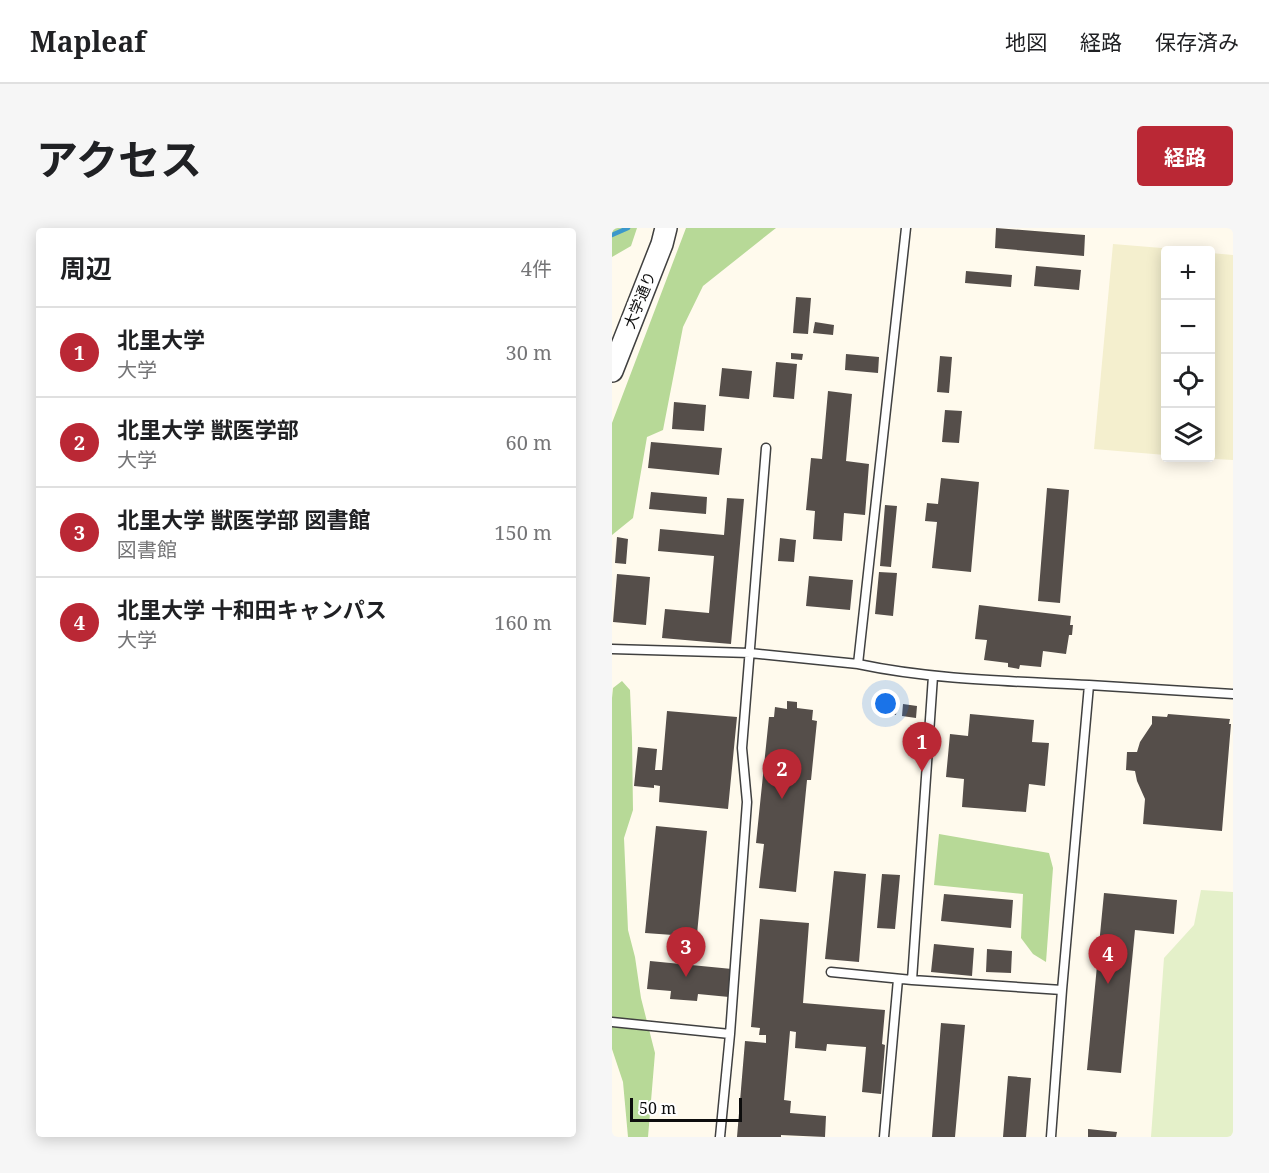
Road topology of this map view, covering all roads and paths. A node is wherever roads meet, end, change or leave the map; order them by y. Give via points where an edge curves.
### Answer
1 (666, 228) edge
2 (906, 228) edge
3 (612, 370) edge
4 (766, 448) dead end
5 (612, 649) edge
6 (750, 653) junction
7 (858, 664) junction
8 (933, 676) junction
9 (1089, 685) junction
10 (1233, 694) edge
11 (831, 972) dead end
12 (898, 979) junction
13 (912, 980) junction
14 (1062, 990) junction
15 (612, 1022) edge
16 (730, 1034) junction
17 (720, 1137) edge
18 (884, 1137) edge
19 (1051, 1137) edge

1 - 3 street, 大学通り
2 - 7 lane
4 - 6 lane
5 - 6 lane
6 - 7 lane
6 - 16 lane via 742,748 747,802
7 - 8 lane
8 - 9 lane
8 - 13 lane
9 - 10 lane
9 - 14 lane
11 - 12 lane
12 - 13 lane
12 - 18 lane
13 - 14 lane
14 - 19 lane
15 - 16 lane
16 - 17 lane

